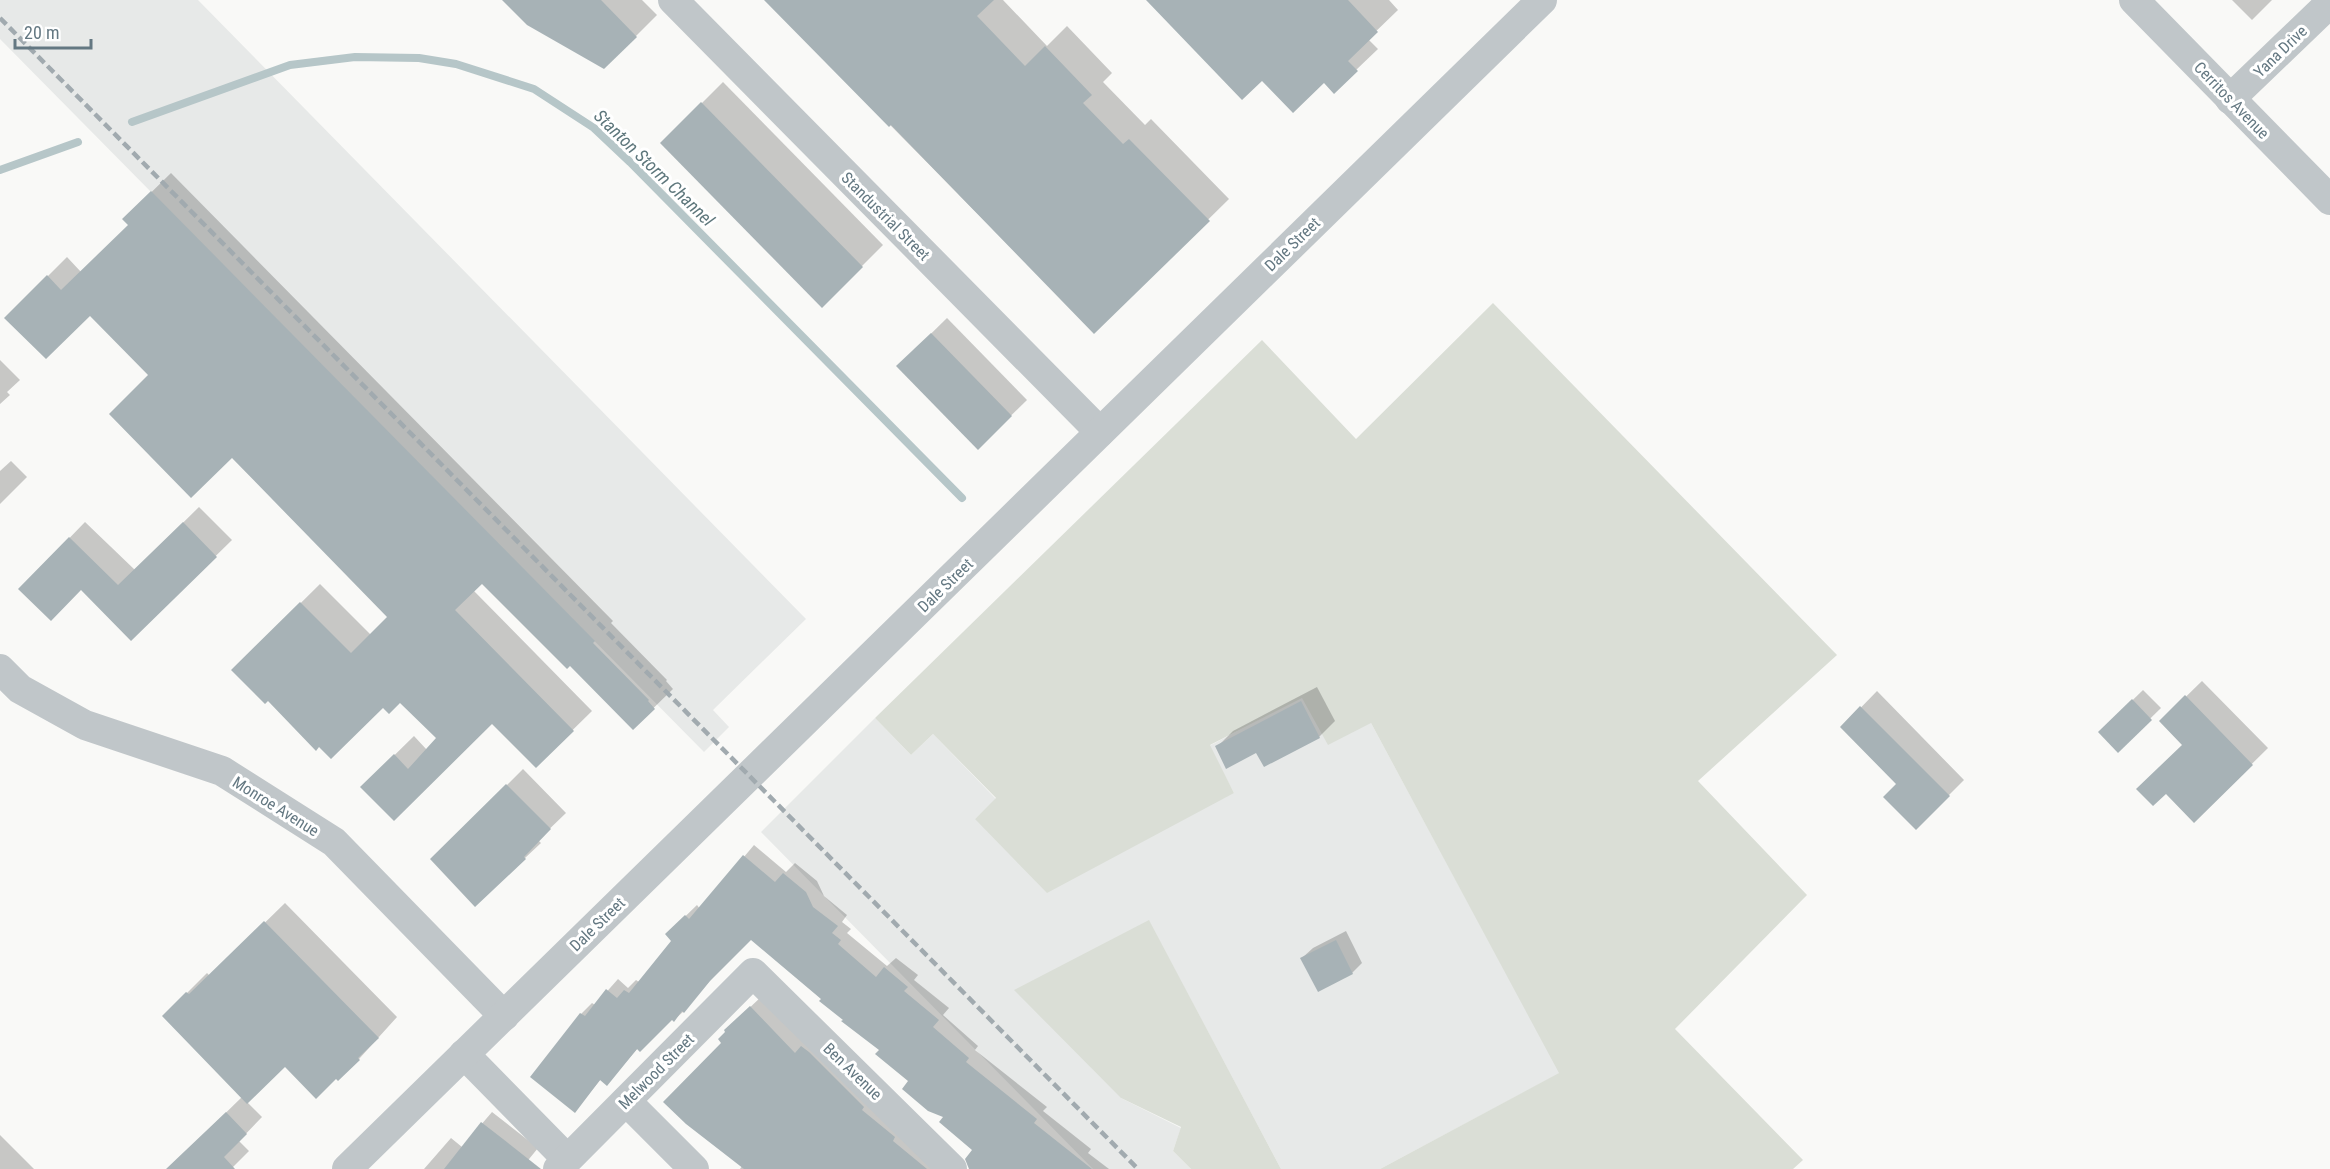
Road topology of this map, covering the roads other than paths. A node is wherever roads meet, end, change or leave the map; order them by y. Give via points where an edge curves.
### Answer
1 (673, 0) edge
2 (1542, 0) edge
3 (2134, 0) edge
4 (2330, 3) edge
5 (2230, 99) junction
6 (2330, 200) edge
7 (1100, 432) junction
8 (0, 669) edge
9 (753, 973) joint
10 (504, 1016) junction
11 (464, 1054) junction
12 (626, 1101) junction
13 (563, 1164) edge
14 (347, 1169) edge
15 (694, 1169) edge
16 (952, 1169) edge

1 - 7 street, Standustrial Street
2 - 7 street, Dale Street
3 - 5 street, Cerritos Avenue
4 - 5 street, Yana Drive
5 - 6 street, Cerritos Avenue
7 - 10 street, Dale Street
8 - 10 street, Monroe Avenue via 20,689 85,725 222,771 334,842
9 - 12 street, Melwood Street
9 - 16 street, Ben Avenue
10 - 11 street, Dale Street
11 - 13 street
11 - 14 street, Dale Street
12 - 13 street, Melwood Street
12 - 15 street

